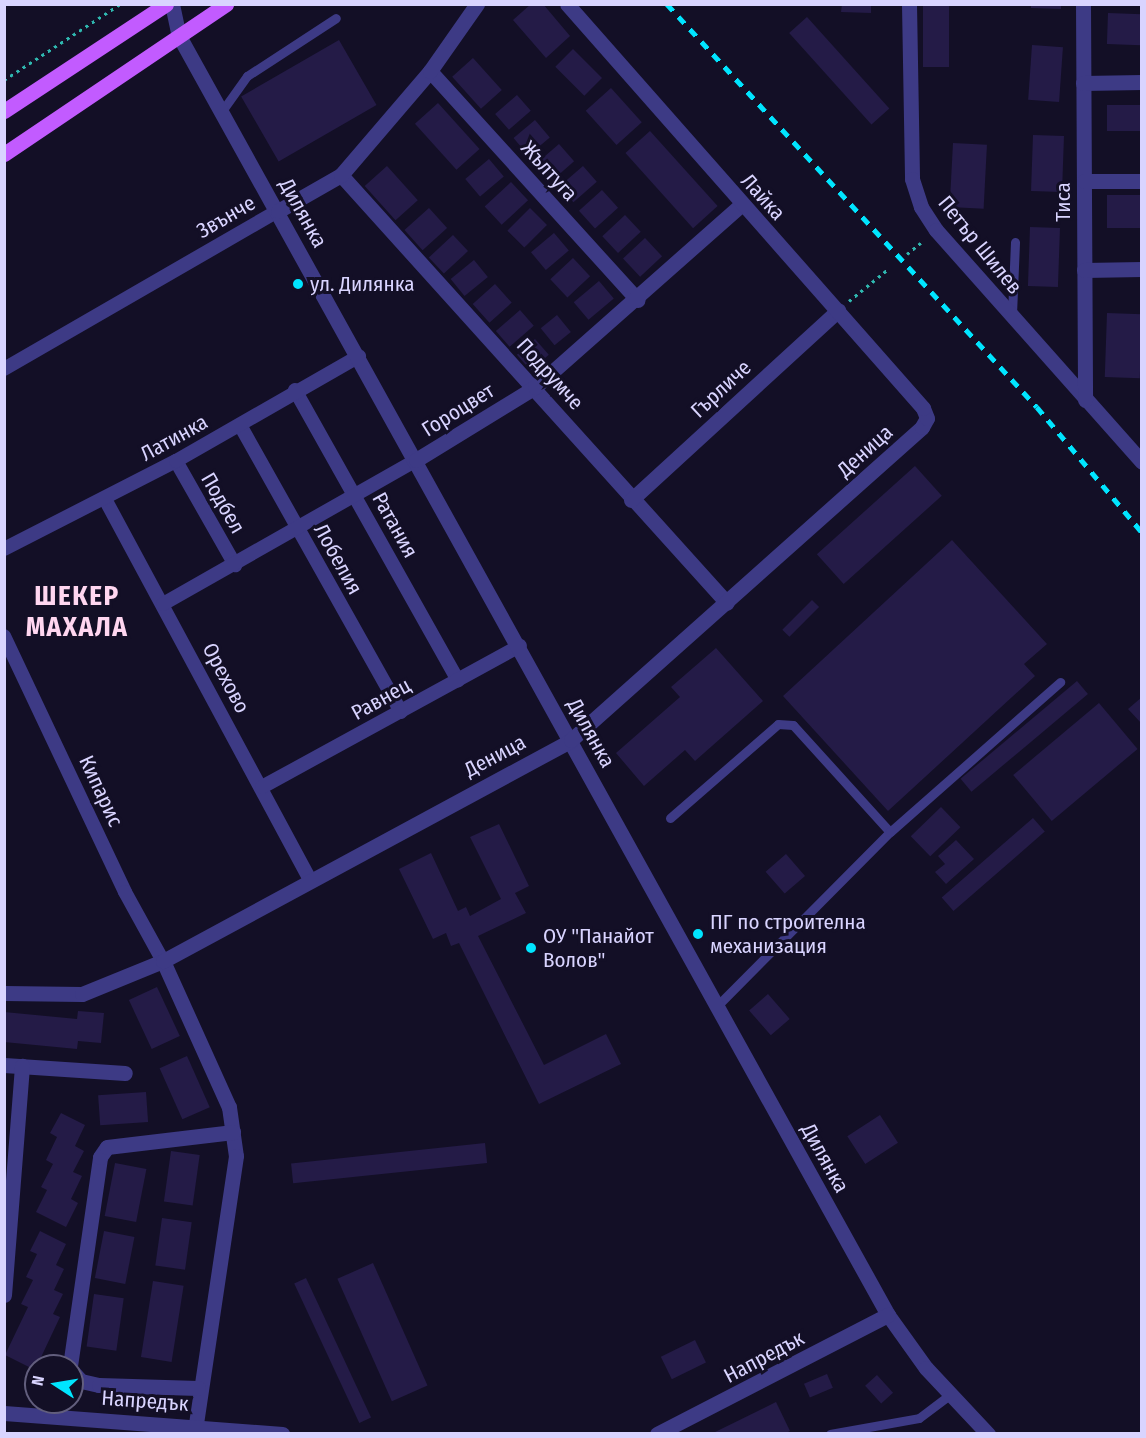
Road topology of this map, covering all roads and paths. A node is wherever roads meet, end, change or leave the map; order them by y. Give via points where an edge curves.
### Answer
1 (120, 4) edge
2 (166, 4) edge
3 (171, 4) edge
4 (226, 4) edge
5 (477, 4) edge
6 (567, 4) edge
7 (909, 4) edge
8 (1083, 4) edge
9 (336, 18) dead end
10 (179, 36) junction
11 (430, 71) junction
12 (4, 80) edge
13 (1142, 82) edge
14 (1083, 83) junction
15 (4, 111) edge
16 (222, 111) junction
17 (4, 154) edge
18 (341, 175) junction
19 (1084, 181) junction
20 (1142, 181) edge
21 (741, 205) junction
22 (278, 211) junction
23 (1015, 242) dead end
24 (916, 247) dead end
25 (907, 254) dead end
26 (1142, 269) edge
27 (887, 270) dead end
28 (1084, 270) junction
29 (638, 300) junction
30 (838, 310) junction
31 (1012, 317) junction
32 (359, 356) junction
33 (4, 369) edge
34 (535, 387) junction
35 (296, 390) junction
36 (1085, 400) junction
37 (927, 418) joint
38 (240, 425) junction
39 (416, 460) junction
40 (176, 461) junction
41 (1142, 462) edge
42 (105, 499) junction
43 (356, 499) junction
44 (631, 500) junction
45 (298, 530) junction
46 (4, 549) edge
47 (235, 566) junction
48 (727, 603) junction
49 (163, 604) junction
50 (4, 636) edge
51 (520, 646) junction
52 (458, 680) junction
53 (1060, 682) dead end
54 (401, 712) junction
55 (571, 740) junction
56 (262, 787) junction
57 (670, 818) dead end
58 (890, 832) junction
59 (309, 878) junction
60 (164, 961) junction
61 (4, 993) edge
62 (717, 1006) junction
63 (4, 1065) edge
64 (21, 1066) junction
65 (124, 1073) dead end
66 (233, 1132) junction
67 (4, 1295) edge
68 (888, 1315) junction
69 (72, 1354) edge
70 (84, 1382) edge
71 (198, 1388) junction
72 (949, 1395) junction
73 (4, 1413) edge
74 (196, 1425) junction
75 (282, 1434) edge
76 (657, 1434) edge
77 (830, 1434) edge
78 (988, 1434) edge

1 - 12 path
2 - 15 main road
3 - 10 street, Дилянка
4 - 10 main road
5 - 11 street, Звънче
6 - 21 street, Лайка
7 - 31 street, Петър Шилев via 912,179 936,230
8 - 14 street, Тиса
9 - 16 lane via 246,75
10 - 16 street, Дилянка
10 - 17 main road
11 - 18 street, Звънче
11 - 29 street, Жълтуга
13 - 14 street
14 - 19 street, Тиса
16 - 22 street, Дилянка
18 - 22 street, Звънче
18 - 34 street, Подрумче
19 - 20 street
19 - 28 street, Тиса
21 - 29 street, Гороцвет
21 - 30 street, Лайка
22 - 32 street, Дилянка
22 - 33 street, Звънче
23 - 31 lane
24 - 25 path
26 - 28 street
27 - 30 path
28 - 36 street, Тиса
29 - 34 street, Гороцвет
30 - 37 street, Лайка
30 - 44 street, Гърличе
31 - 36 street, Петър Шилев
32 - 35 street, Латинка
32 - 39 street, Дилянка
34 - 39 street, Гороцвет
34 - 44 street, Подрумче
35 - 38 street, Латинка
35 - 43 street, Ратания
36 - 41 street, Петър Шилев
37 - 48 street, Деница
38 - 40 street, Латинка
38 - 45 street, Лобелия
39 - 43 street, Гороцвет
39 - 51 street, Дилянка
40 - 42 street, Латинка
40 - 47 street, Подбел
42 - 46 street, Латинка
42 - 49 street, Орехово
43 - 45 street, Гороцвет
43 - 52 street, Ратания
44 - 48 street, Подрумче
45 - 47 street, Гороцвет
45 - 54 street, Лобелия
47 - 49 street, Гороцвет
48 - 55 street, Деница
49 - 56 street, Орехово
50 - 60 street, Кипарис via 125,892
51 - 52 street, Равнец
51 - 55 street, Дилянка
52 - 54 street, Равнец
53 - 58 lane
54 - 56 street, Равнец
55 - 59 street, Деница
55 - 62 street, Дилянка
56 - 59 street, Орехово
57 - 58 lane via 778,724 793,726
58 - 62 lane
59 - 60 street, Деница
60 - 61 street, Деница via 82,994
60 - 66 street via 229,1107
62 - 68 street, Дилянка
63 - 64 street
64 - 65 street
64 - 67 street
66 - 69 street via 107,1147 100,1157
66 - 71 street via 236,1156
68 - 72 street, Дилянка
68 - 76 street, Напредък
70 - 71 street
71 - 74 street
72 - 77 lane via 919,1418
72 - 78 street, Дилянка
73 - 74 street, Напредък
74 - 75 street, Напредък

